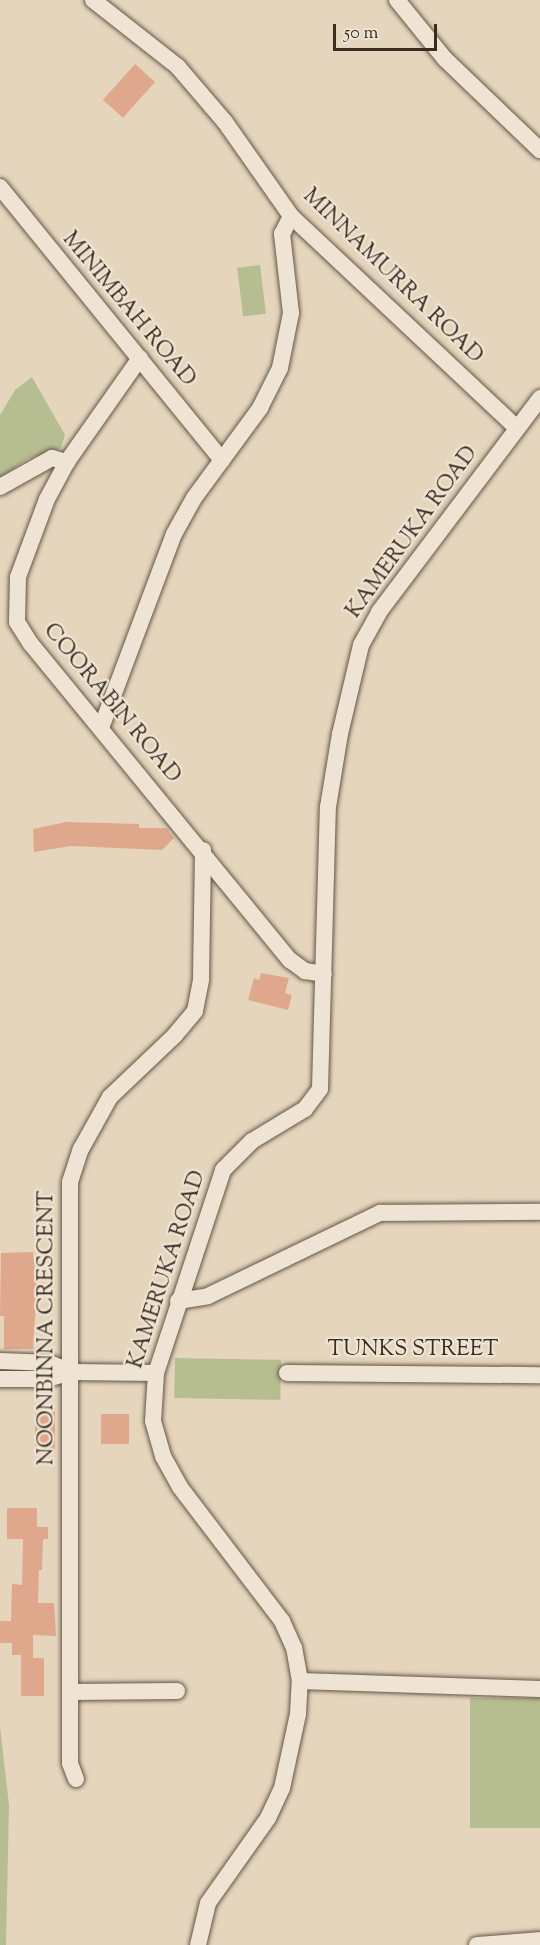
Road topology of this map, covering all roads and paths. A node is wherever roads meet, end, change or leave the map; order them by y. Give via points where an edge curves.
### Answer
1 (93, 0) edge
2 (400, 1) edge
3 (540, 150) edge
4 (0, 187) edge
5 (291, 216) junction
6 (140, 358) junction
7 (540, 398) edge
8 (517, 428) junction
9 (222, 460) junction
10 (67, 462) junction
11 (0, 487) edge
12 (101, 728) junction
13 (203, 850) junction
14 (324, 974) junction
15 (540, 1212) edge
16 (178, 1301) junction
17 (0, 1361) edge
18 (71, 1372) junction
19 (156, 1373) junction
20 (286, 1373) dead end
21 (540, 1374) edge
22 (0, 1379) edge
23 (300, 1681) junction
24 (540, 1689) edge
25 (177, 1691) dead end
26 (70, 1692) junction
27 (76, 1779) dead end
28 (540, 1940) edge
29 (198, 1945) edge
30 (477, 1945) edge

1 - 5 street, MINNAMURRA ROAD via 178,67 225,122
2 - 3 street via 445,58
4 - 6 street, MINIMBAH ROAD
5 - 8 street, MINNAMURRA ROAD
5 - 9 street via 282,234 291,313 280,369 260,408
6 - 9 street, MINIMBAH ROAD
6 - 10 street, COORABIN ROAD
7 - 8 street, KAMERUKA ROAD
8 - 14 street, KAMERUKA ROAD via 379,612 361,645 328,807
9 - 12 street via 174,534
10 - 11 street via 52,458
10 - 12 street, COORABIN ROAD via 27,548 16,586 15,613 25,637
12 - 13 street, COORABIN ROAD
13 - 14 street, COORABIN ROAD via 295,965
13 - 18 street, NOONBINNA CRESCENT via 201,979 195,1011 110,1097 81,1149 70,1182
14 - 16 street, KAMERUKA ROAD via 320,1089 305,1109 240,1149 223,1170
15 - 16 street via 380,1213 208,1296
16 - 19 street, KAMERUKA ROAD
17 - 18 street via 49,1363
18 - 19 street
18 - 22 street via 47,1379
18 - 26 street, NOONBINNA CRESCENT
19 - 23 street, KAMERUKA ROAD via 153,1422 163,1455 180,1487 282,1621 294,1648
20 - 21 street, TUNKS STREET
23 - 24 street
23 - 29 street, KAMERUKA ROAD via 298,1713 282,1788 268,1818 208,1904
25 - 26 street
26 - 27 street, NOONBINNA CRESCENT via 70,1762
28 - 30 street

